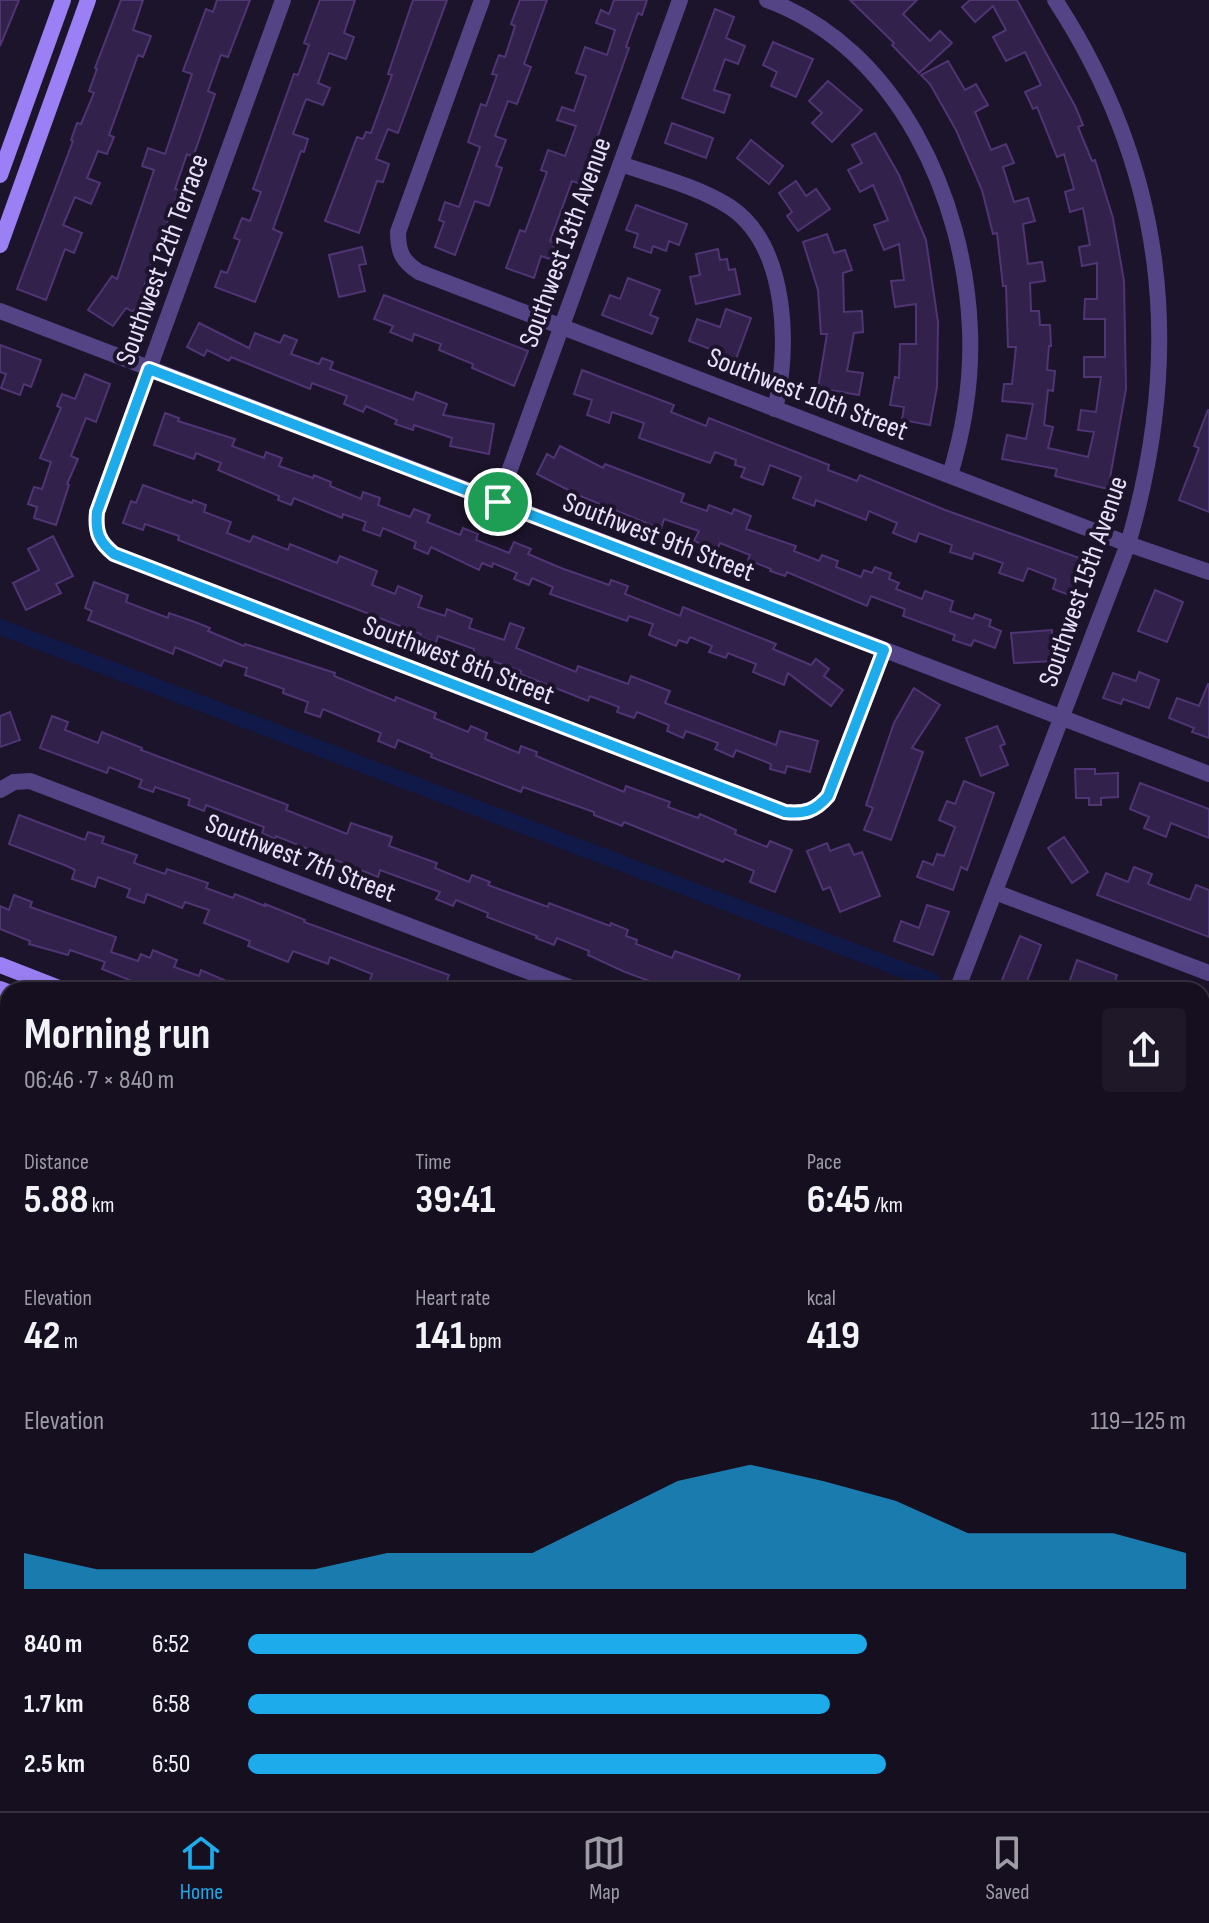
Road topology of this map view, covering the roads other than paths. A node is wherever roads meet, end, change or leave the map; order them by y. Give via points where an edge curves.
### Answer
1 (63, 0) edge
2 (88, 0) edge
3 (283, 0) edge
4 (482, 0) edge
5 (680, 0) edge
6 (767, 0) edge
7 (1055, 0) edge
8 (621, 164) junction
9 (0, 175) edge
10 (0, 245) edge
11 (0, 311) edge
12 (561, 327) junction
13 (149, 369) junction
14 (775, 409) junction
15 (950, 475) junction
16 (498, 502) junction
17 (99, 537) joint
18 (1128, 544) junction
19 (1209, 572) edge
20 (884, 650) junction
21 (1062, 718) junction
22 (1209, 774) edge
23 (3, 788) edge
24 (995, 892) junction
25 (0, 965) edge
26 (1209, 973) edge
27 (44, 982) edge
28 (556, 982) edge
29 (960, 982) edge

1 - 9 street
2 - 10 street
3 - 13 street, Southwest 12th Terrace
4 - 12 street, Southwest 10th Street via 398,232 398,249 405,263 419,272
5 - 8 street, Southwest 13th Avenue
6 - 15 street via 817,23 867,66 909,125 936,176 962,260 970,332 964,419
7 - 18 street, Southwest 15th Avenue via 1112,104 1130,153 1154,255 1160,307 1157,412
8 - 12 street, Southwest 13th Avenue
8 - 14 street via 717,199 757,236 781,308 783,366
11 - 13 street, Southwest 9th Street
12 - 14 street, Southwest 10th Street
12 - 16 street, Southwest 13th Avenue
13 - 16 street, Southwest 9th Street
13 - 17 street, Southwest 12th Terrace via 97,512
14 - 15 street, Southwest 10th Street
15 - 18 street, Southwest 10th Street
16 - 20 street, Southwest 9th Street
17 - 20 street, Southwest 8th Street via 101,544 128,560 785,812 802,814 828,796
18 - 19 street, Southwest 10th Street
18 - 21 street, Southwest 15th Avenue
20 - 21 street, Southwest 9th Street
21 - 22 street, Southwest 9th Street
21 - 24 street, Southwest 15th Avenue
23 - 28 street, Southwest 7th Street via 30,781
24 - 26 street
24 - 29 street, Southwest 15th Avenue
25 - 27 street

